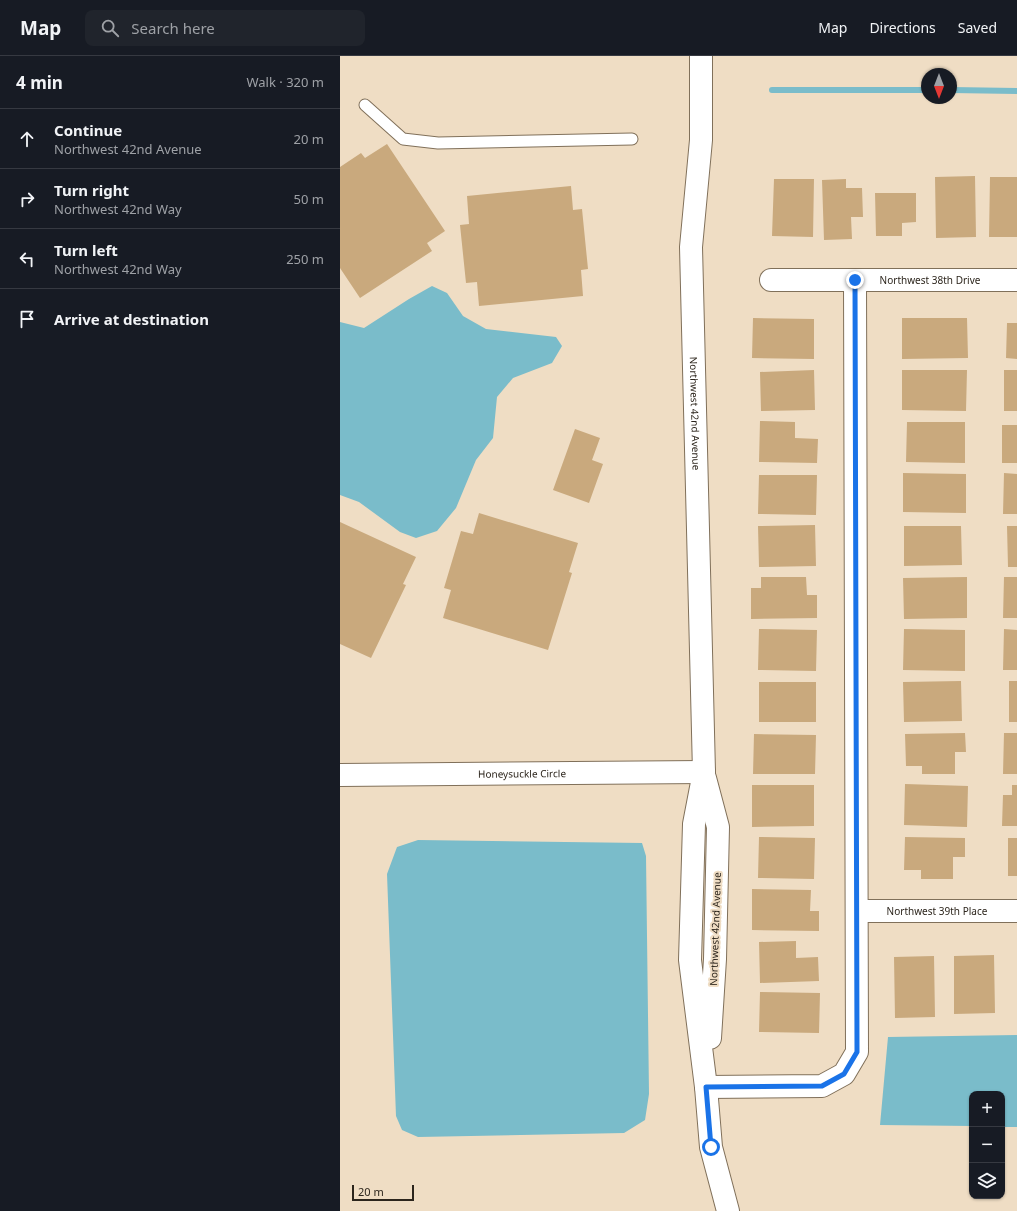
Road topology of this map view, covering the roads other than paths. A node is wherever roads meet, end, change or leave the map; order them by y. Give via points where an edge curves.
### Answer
1 (701, 56) edge
2 (365, 105) dead end
3 (632, 139) dead end
4 (771, 280) dead end
5 (855, 280) junction
6 (1017, 280) edge
7 (704, 772) junction
8 (340, 775) edge
9 (857, 911) junction
10 (1017, 911) edge
11 (691, 930) junction
12 (716, 930) junction
13 (706, 1087) junction
14 (728, 1211) edge

1 - 7 street, Northwest 42nd Avenue via 701,140 691,247
2 - 3 lane via 403,139 438,143
4 - 5 street, Northwest 38th Drive
5 - 6 street, Northwest 38th Drive
5 - 9 street
7 - 8 street, Honeysuckle Circle
7 - 11 street, Northwest 42nd Avenue via 694,824
7 - 12 street, Northwest 42nd Avenue via 718,827
9 - 10 street, Northwest 39th Place
9 - 13 street via 857,1052 844,1074 822,1086
11 - 12 lane
11 - 13 street, Northwest 42nd Avenue via 690,960
12 - 13 street, Northwest 42nd Avenue
13 - 14 street, Northwest 42nd Avenue via 711,1147

